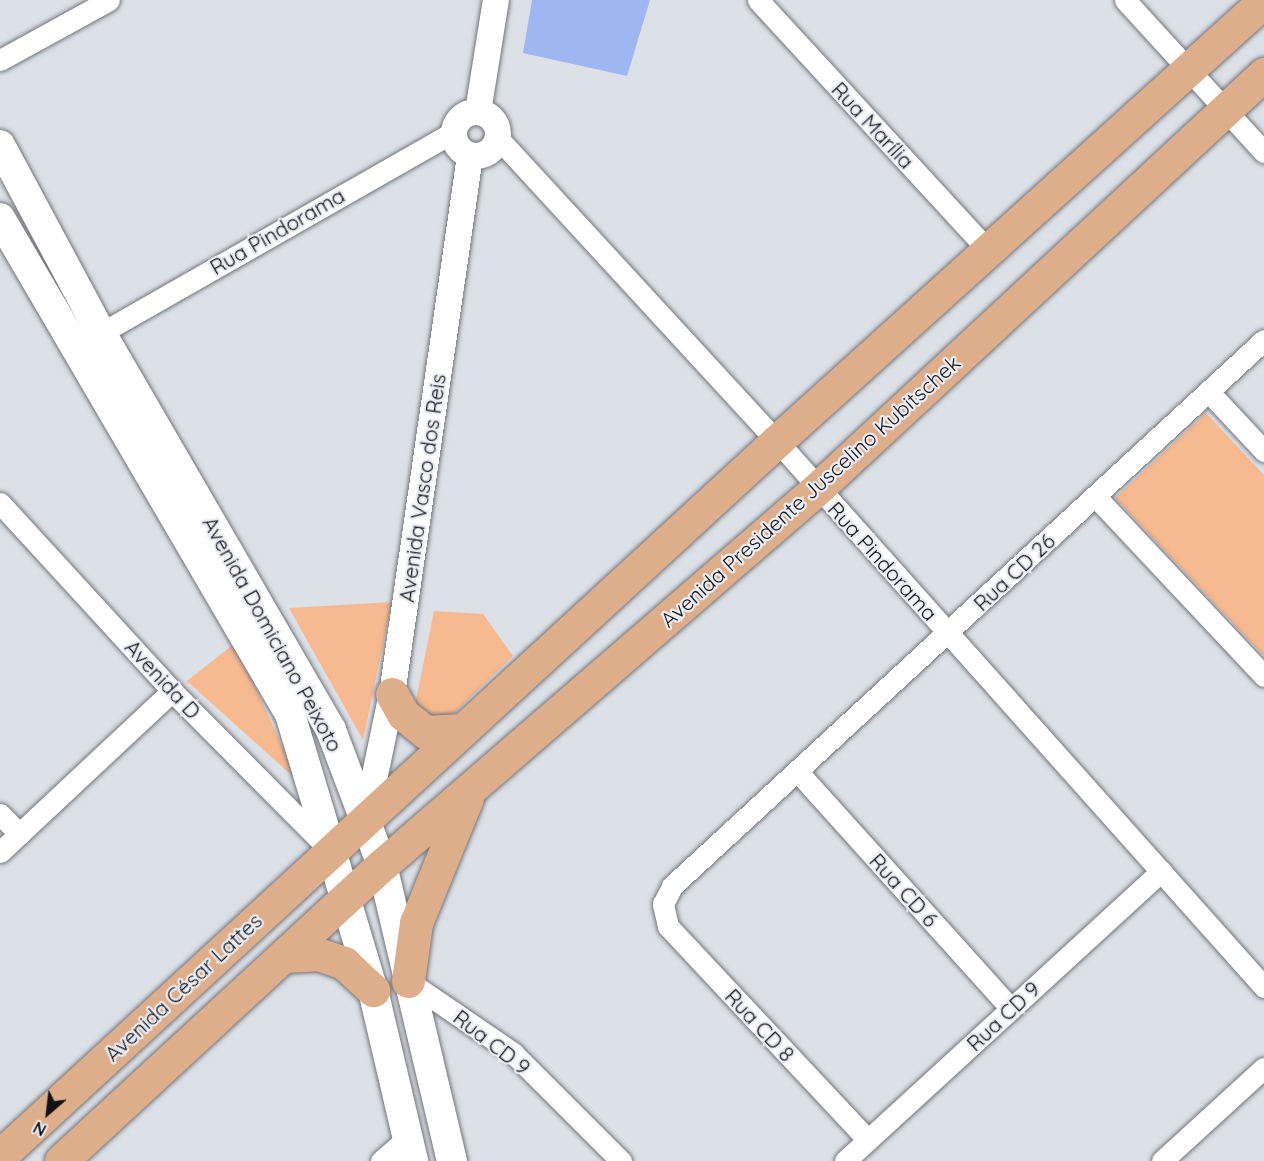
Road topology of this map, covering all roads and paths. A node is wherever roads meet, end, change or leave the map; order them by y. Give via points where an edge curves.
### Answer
1 (109, 0) edge
2 (496, 0) edge
3 (758, 0) edge
4 (1125, 0) edge
5 (1264, 1) edge
6 (0, 60) edge
7 (1189, 70) junction
8 (1264, 74) edge
9 (1226, 108) junction
10 (478, 112) junction
11 (454, 132) junction
12 (498, 138) junction
13 (0, 145) edge
14 (1264, 152) edge
15 (470, 156) junction
16 (0, 218) edge
17 (988, 250) junction
18 (101, 333) junction
19 (1264, 340) edge
20 (1209, 392) junction
21 (777, 441) junction
22 (1264, 451) edge
23 (818, 488) junction
24 (1095, 496) junction
25 (0, 503) edge
26 (948, 633) junction
27 (1264, 676) edge
28 (172, 691) junction
29 (392, 694) junction
30 (462, 730) junction
31 (797, 771) junction
32 (469, 795) junction
33 (0, 814) edge
34 (366, 818) junction
35 (18, 834) junction
36 (330, 851) junction
37 (0, 852) edge
38 (382, 866) junction
39 (1161, 871) junction
40 (347, 897) junction
41 (663, 904) joint
42 (285, 956) junction
43 (408, 981) junction
44 (1264, 987) edge
45 (374, 990) junction
46 (1011, 1009) junction
47 (1264, 1068) edge
48 (868, 1140) junction
49 (410, 1150) edge
50 (0, 1156) edge
51 (61, 1161) edge
52 (381, 1161) edge
53 (452, 1161) edge
54 (621, 1161) edge
55 (845, 1161) edge
56 (1162, 1161) edge

1 - 6 street
2 - 10 street
3 - 17 street, Rua Marília
4 - 7 street
5 - 7 main road
7 - 9 street
7 - 17 main road
8 - 9 main road, Avenida Presidente Juscelino Kubitschek
9 - 14 street
9 - 23 main road, Avenida Presidente Juscelino Kubitschek
10 - 11 street via 465,116
10 - 12 street via 491,118
11 - 15 street via 458,147
11 - 18 street, Rua Pindorama
12 - 15 street via 491,151
12 - 21 street, Rua Pindorama
13 - 18 main road, Avenida Domiciano Peixoto
15 - 29 street, Avenida Vasco dos Reis
16 - 36 main road, Avenida Domiciano Peixoto via 290,714
17 - 21 main road
18 - 34 main road, Avenida Domiciano Peixoto via 331,730
19 - 20 street, Rua CD 26
20 - 22 street
20 - 24 street, Rua CD 26
21 - 23 street, Rua Pindorama
21 - 30 main road
23 - 26 street, Rua Pindorama
23 - 32 main road, Avenida Presidente Juscelino Kubitschek
24 - 26 street, Rua CD 26
24 - 27 street
25 - 28 street, Avenida D
26 - 31 street, Rua CD 26
26 - 39 street, Rua Pindorama
28 - 35 street
28 - 36 street, Avenida D
29 - 30 main road via 403,714 425,732
29 - 34 street, Avenida Vasco dos Reis
30 - 34 main road
31 - 41 street, Rua CD 26 via 672,886
31 - 46 street, Rua CD 6
32 - 38 main road, Avenida Presidente Juscelino Kubitschek
32 - 43 main road via 416,923
33 - 35 street
34 - 36 main road, Avenida César Lattes
34 - 38 main road, Avenida Domiciano Peixoto
35 - 37 street
36 - 40 main road, Avenida Domiciano Peixoto
36 - 50 main road, Avenida César Lattes
38 - 40 main road, Avenida Presidente Juscelino Kubitschek
38 - 43 main road, Avenida Domiciano Peixoto
39 - 44 street, Rua Pindorama
39 - 46 street, Rua CD 9
40 - 42 main road
40 - 45 main road, Avenida Domiciano Peixoto
41 - 48 street, Rua CD 8 via 668,927
42 - 45 main road via 318,954 344,963
42 - 51 main road
43 - 53 main road, Avenida Domiciano Peixoto
43 - 54 street, Rua CD 9 via 513,1053
45 - 49 main road, Avenida Domiciano Peixoto
46 - 48 street, Rua CD 9
47 - 56 street
48 - 55 street, Rua CD 9
49 - 52 street

